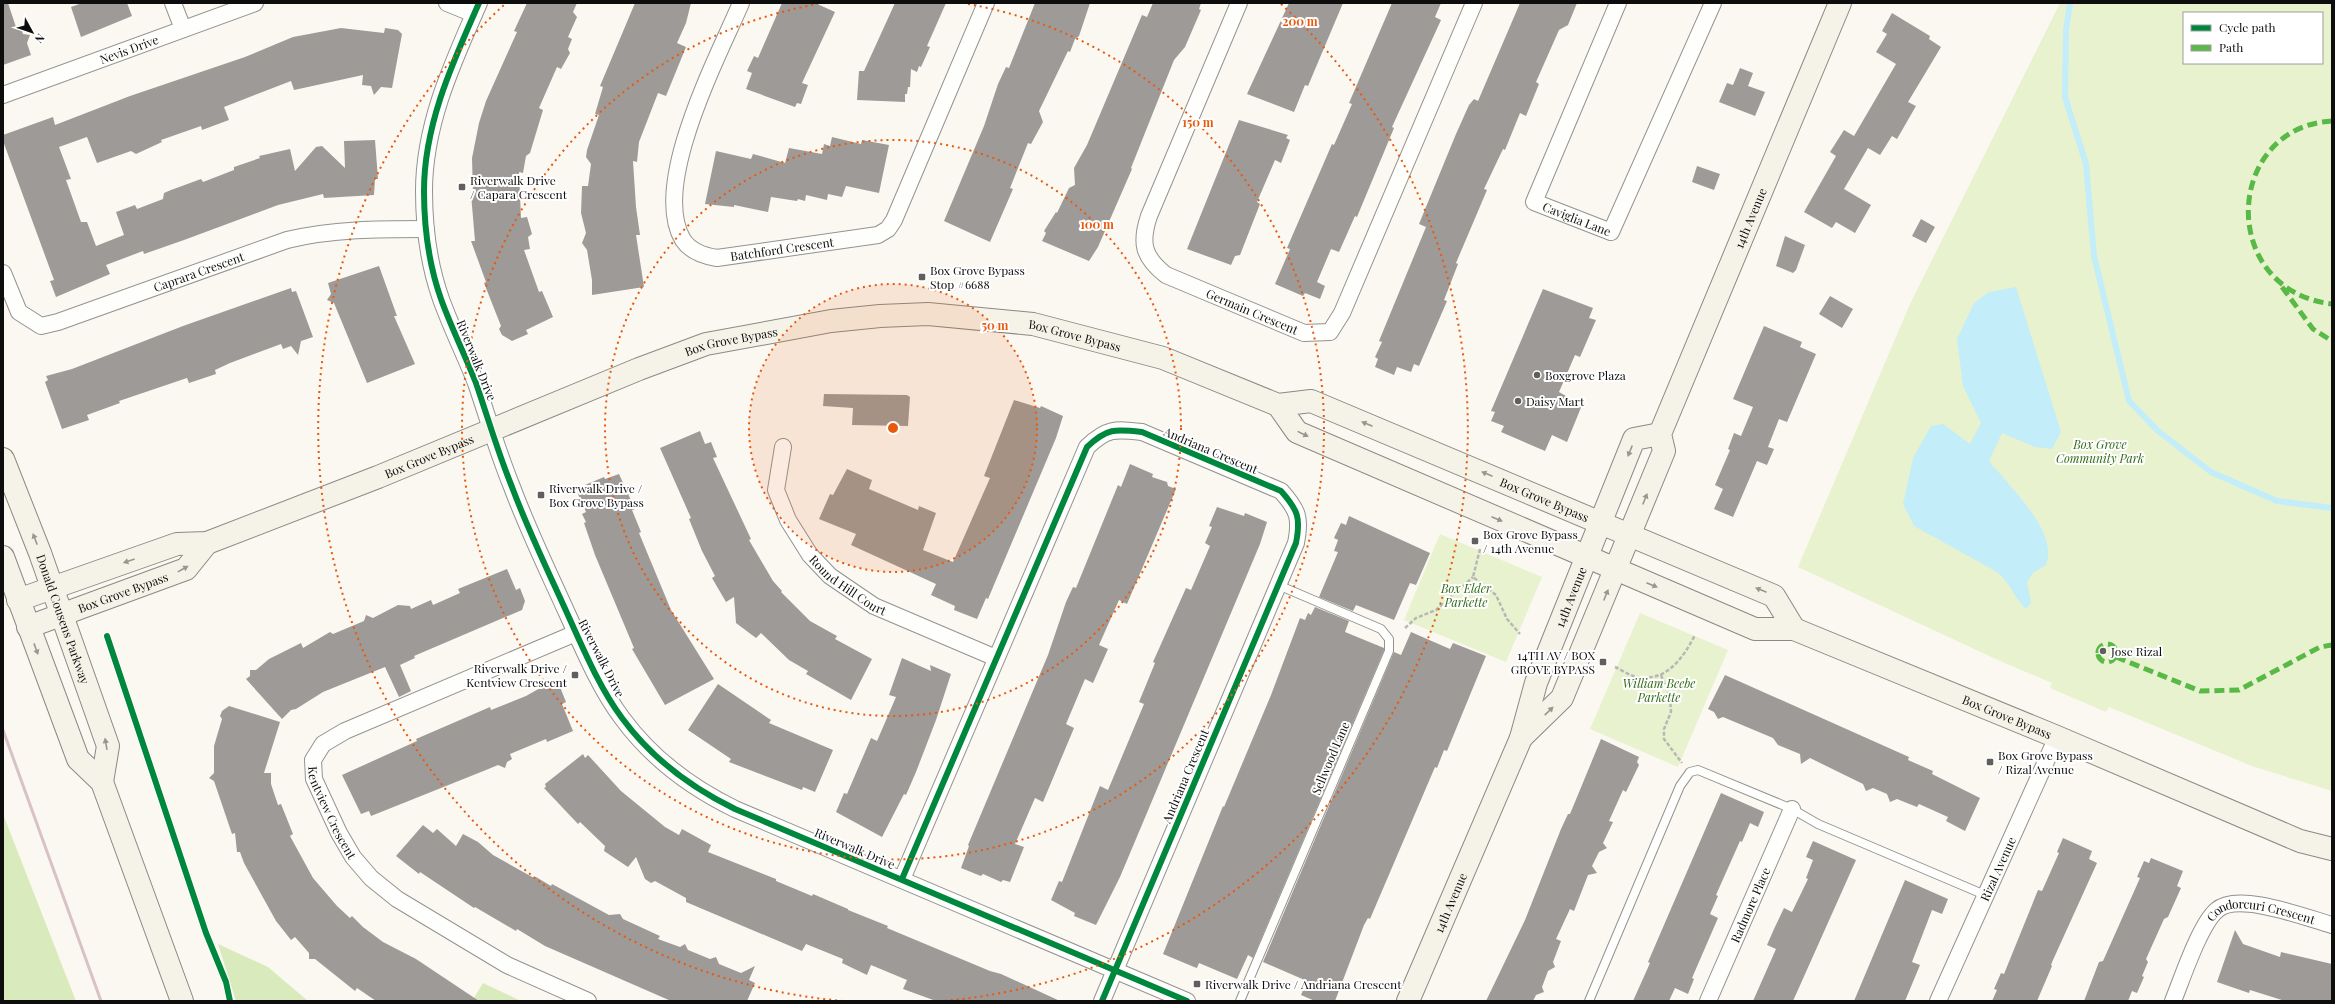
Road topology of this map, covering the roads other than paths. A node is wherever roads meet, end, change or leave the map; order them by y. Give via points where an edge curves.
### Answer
1 (173, 3) edge
2 (255, 3) edge
3 (447, 3) edge
4 (741, 3) edge
5 (986, 3) edge
6 (1238, 3) edge
7 (1474, 3) edge
8 (1618, 3) edge
9 (1713, 3) edge
10 (1840, 3) edge
11 (477, 9) edge
12 (183, 29) junction
13 (3, 95) edge
14 (426, 229) junction
15 (3, 273) edge
16 (1278, 405) junction
17 (491, 430) junction
18 (1660, 434) junction
19 (783, 447) dead end
20 (3, 459) edge
21 (1600, 522) junction
22 (1631, 535) junction
23 (207, 543) junction
24 (3, 557) edge
25 (1586, 557) junction
26 (1616, 570) junction
27 (1278, 585) junction
28 (52, 588) junction
29 (18, 600) junction
30 (62, 615) junction
31 (28, 627) junction
32 (1794, 629) junction
33 (576, 633) junction
34 (996, 658) junction
35 (2057, 737) junction
36 (1521, 738) junction
37 (102, 782) junction
38 (1792, 809) junction
39 (2332, 849) edge
40 (902, 879) junction
41 (1985, 895) junction
42 (2332, 925) edge
43 (1115, 969) junction
44 (182, 1001) edge
45 (588, 1001) edge
46 (1102, 1001) edge
47 (1187, 1001) edge
48 (1240, 1001) edge
49 (1408, 1001) edge
50 (1589, 1001) edge
51 (1708, 1001) edge
52 (1938, 1001) edge
53 (2173, 1001) edge

1 - 12 street
2 - 12 street, Nevis Drive
3 - 11 street
4 - 5 street, Batchford Crescent via 695,111 681,152 676,178 674,202 683,240 702,255 717,258 878,235 888,229
6 - 7 street, Germain Crescent via 1149,216 1143,233 1145,251 1153,265 1166,275 1304,333 1315,334 1330,332 1342,313
8 - 9 street, Caviglia Lane via 1534,202 1611,232
10 - 18 main road, 14th Avenue
11 - 14 street, Riverwalk Drive via 445,83 432,130 424,174
12 - 13 street, Nevis Drive
14 - 15 street, Caprara Crescent via 310,234 41,326 19,312
14 - 17 street, Riverwalk Drive via 440,296 476,383
16 - 17 main road, Box Grove Bypass via 1163,358 1033,324 928,314 831,321 706,344
21 -> 16 main road, Box Grove Bypass via 1311,401
16 -> 25 main road, Box Grove Bypass via 1297,432
17 - 23 main road, Box Grove Bypass
17 - 33 street, Riverwalk Drive via 514,493
18 -> 21 main road, 14th Avenue via 1634,439
22 -> 18 main road, 14th Avenue via 1664,451
19 - 34 street, Round Hill Court via 776,490 788,520 810,555 830,576 874,606
28 -> 20 main road, Donald Cousens Parkway
21 - 22 main road, Box Grove Bypass
21 - 25 main road, 14th Avenue
22 - 26 main road, 14th Avenue
32 -> 22 main road, Box Grove Bypass via 1774,596
23 -> 28 main road, Box Grove Bypass via 177,544
30 -> 23 main road, Box Grove Bypass via 186,569
24 - 29 main road, Donald Cousens Parkway
25 - 26 main road, Box Grove Bypass
25 - 36 main road, 14th Avenue via 1536,683
26 -> 32 main road, Box Grove Bypass via 1755,629
36 -> 26 main road, 14th Avenue via 1562,698
27 - 34 street, Andriana Crescent via 1296,543 1300,526 1295,507 1281,491 1142,432 1120,430 1101,434 1087,447
27 - 43 street, Andriana Crescent
27 - 48 lane, Sellwood Lane via 1381,629 1389,639 1389,651
28 - 29 main road, Box Grove Bypass
28 - 30 main road, Donald Cousens Parkway
29 - 31 main road, Donald Cousens Parkway
30 - 31 main road, Box Grove Bypass
37 -> 30 main road, Donald Cousens Parkway via 108,746
31 -> 37 main road, Donald Cousens Parkway via 78,759
32 - 35 main road, Box Grove Bypass
33 - 40 street, Riverwalk Drive via 621,718 651,753 683,780 735,809
33 - 45 street, Kentview Crescent via 345,732 322,744 313,760 314,780 339,833 353,857 371,878 398,899 506,965
34 - 40 street, Andriana Crescent
35 - 39 main road, Box Grove Bypass via 2300,841
35 - 41 street, Rizal Avenue
36 - 49 main road, 14th Avenue
37 - 44 main road, Donald Cousens Parkway
38 - 41 lane via 1818,824
38 - 50 lane via 1706,772 1690,772 1680,786
38 - 51 street, Radmore Place
40 - 43 street, Riverwalk Drive
41 - 52 street, Rizal Avenue
42 - 53 street, Condorcuri Crescent via 2254,904 2235,902 2217,910 2206,924
43 - 46 street
43 - 47 street, Riverwalk Drive

